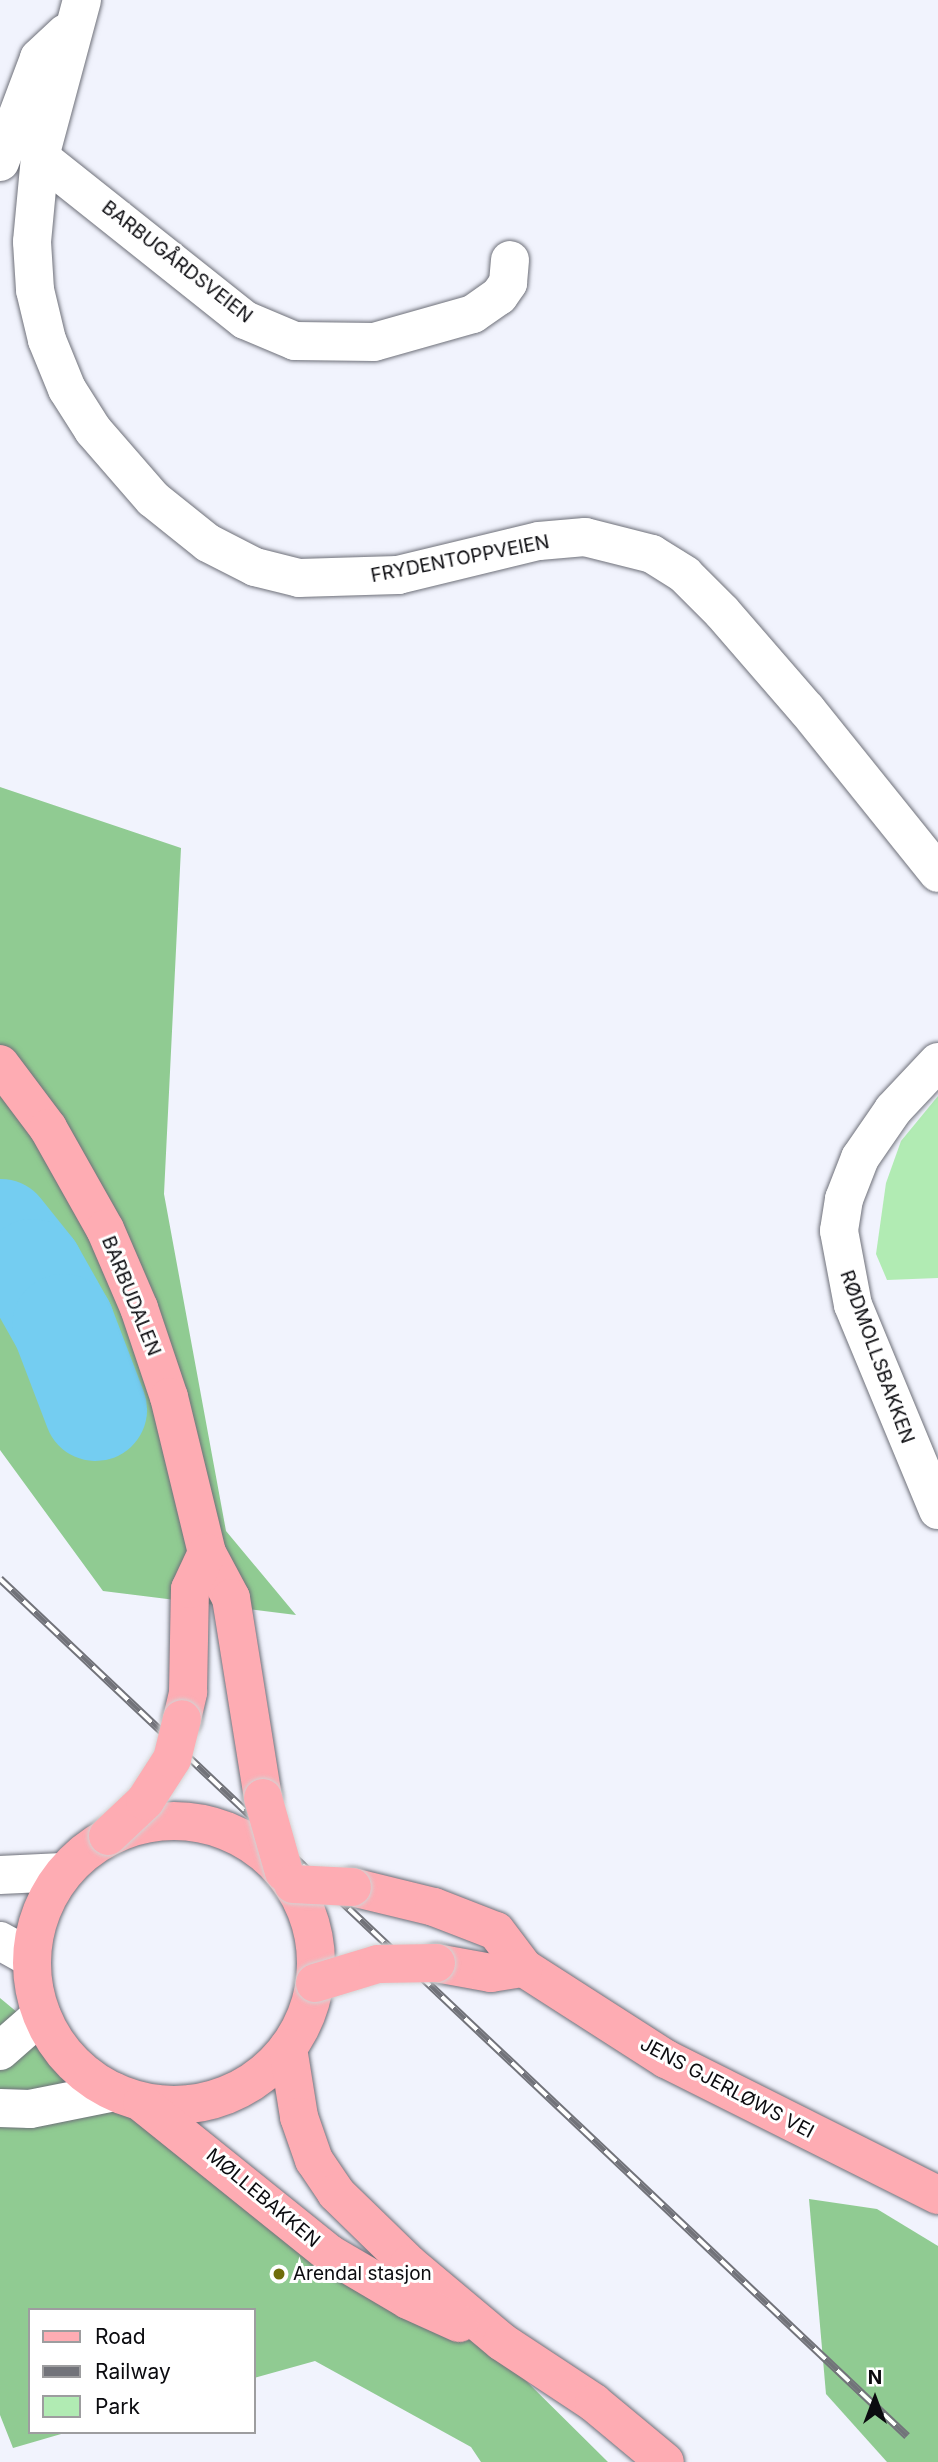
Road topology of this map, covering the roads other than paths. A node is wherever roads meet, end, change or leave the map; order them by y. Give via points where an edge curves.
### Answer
1 (79, 12) edge
2 (40, 157) junction
3 (0, 162) edge
4 (510, 260) dead end
5 (938, 873) edge
6 (938, 1062) edge
7 (0, 1064) edge
8 (938, 1510) edge
9 (207, 1553) junction
10 (108, 1836) junction
11 (64, 1872) junction
12 (0, 1875) edge
13 (289, 1878) junction
14 (16, 1950) edge
15 (524, 1968) junction
16 (315, 1983) junction
17 (41, 2015) junction
18 (288, 2048) junction
19 (0, 2051) edge
20 (127, 2097) junction
21 (0, 2108) edge
22 (938, 2195) edge
23 (502, 2342) junction
24 (665, 2462) edge

1 - 2 street
1 - 3 street via 39,58
2 - 4 street, BARBUGÅRDSVEIEN via 245,320 295,341 374,342 472,314 499,296 508,283
2 - 5 street, FRYDENTOPPVEIEN via 32,242 35,290 47,340 67,389 93,430 153,499 208,543 255,567 299,578 343,580 398,575 539,541 585,537 652,554 685,575 722,612
6 - 8 street, RØDMOLLSBAKKEN via 893,1110 860,1158 844,1199 839,1231 853,1305
7 - 9 main road, BARBUDALEN via 54,1140 105,1229 134,1297 169,1397
9 - 10 main road, bridge via 190,1590 188,1692 172,1759 145,1801
9 - 13 main road, BARBUDALEN, bridge via 231,1598 263,1798
10 - 11 main road
10 - 13 main road, bridge via 161,1821 189,1821 242,1837
11 - 12 street
11 - 14 main road
13 - 15 main road, JENS GJERLØWS VEI, bridge via 352,1887 434,1907 496,1931
13 - 16 main road via 309,1915 316,1949
14 - 17 main road
15 - 16 main road, bridge via 491,1973 436,1963 378,1964
15 - 22 main road, JENS GJERLØWS VEI via 666,2059
16 - 18 main road
17 - 19 street
17 - 20 main road, MØLLEBAKKEN via 70,2060
18 - 20 main road via 265,2072 238,2090 207,2102 174,2105
18 - 23 main road, MØLLEBAKKEN via 299,2117 314,2160 336,2193 409,2264
20 - 21 street via 30,2109
20 - 23 main road, MØLLEBAKKEN via 330,2254 408,2300
23 - 24 main road, MØLLEBAKKEN via 594,2403

